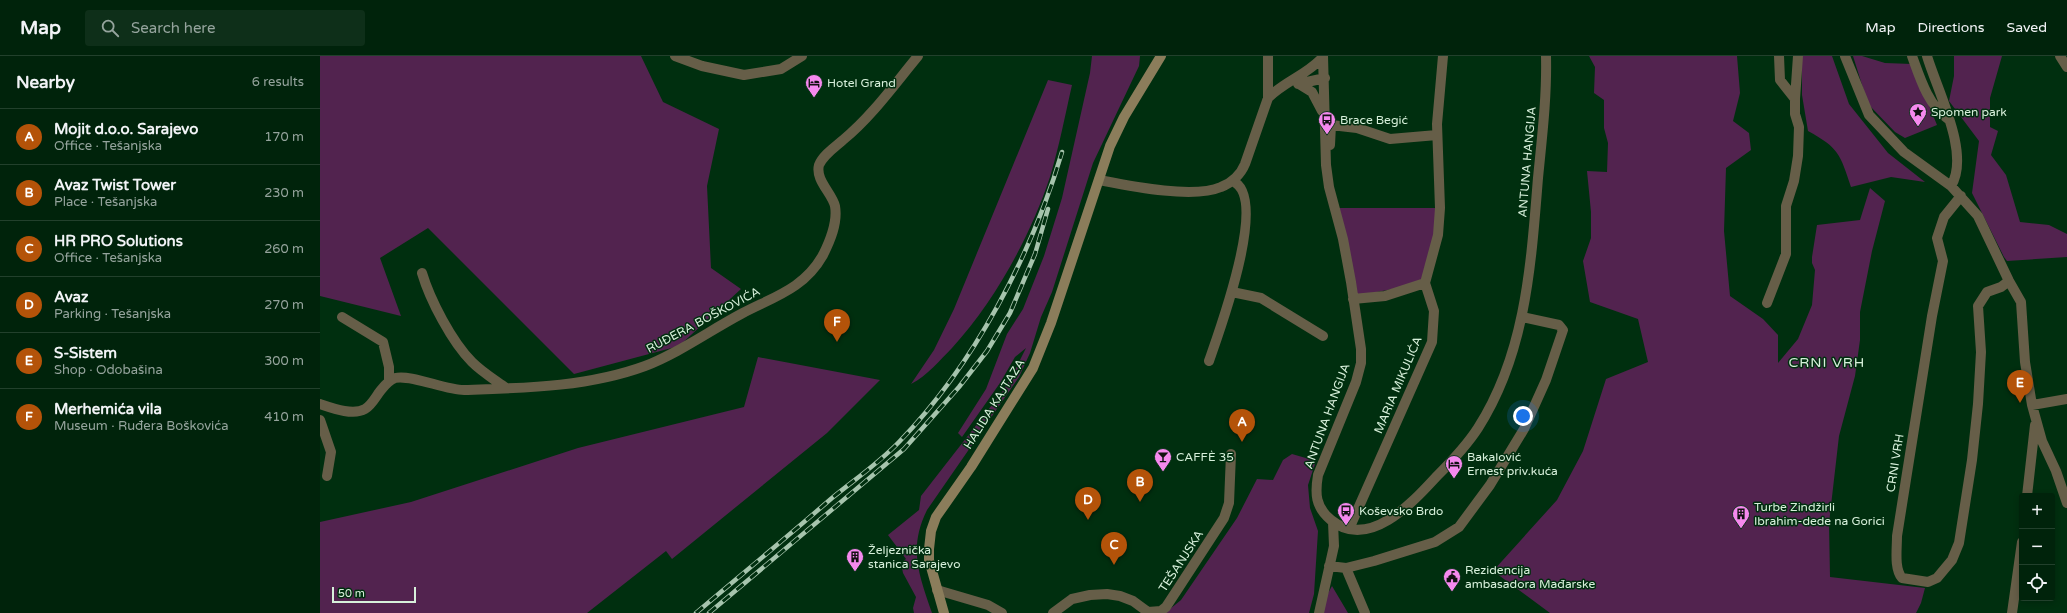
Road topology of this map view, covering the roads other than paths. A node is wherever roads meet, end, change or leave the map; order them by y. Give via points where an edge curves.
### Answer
1 (675, 56) edge
2 (802, 56) edge
3 (918, 56) edge
4 (1268, 56) edge
5 (1443, 56) edge
6 (1546, 56) edge
7 (1779, 56) edge
8 (1798, 56) edge
9 (1844, 56) edge
10 (1912, 56) edge
11 (1927, 56) edge
12 (2060, 56) edge
13 (1160, 57) edge
14 (1323, 57) edge
15 (2067, 67) edge
16 (1324, 78) junction
17 (1284, 84) junction
18 (1299, 84) junction
19 (1268, 98) junction
20 (1795, 99) junction
21 (1324, 116) junction
22 (1948, 119) junction
23 (1437, 135) junction
24 (1099, 180) junction
25 (1232, 181) junction
26 (1951, 186) junction
27 (1329, 187) junction
28 (1961, 196) junction
29 (422, 273) dead end
30 (2009, 281) junction
31 (1425, 283) junction
32 (1232, 292) junction
33 (1353, 299) junction
34 (1767, 303) dead end
35 (342, 317) dead end
36 (1522, 317) junction
37 (1323, 336) dead end
38 (1209, 361) dead end
39 (389, 381) junction
40 (506, 388) junction
41 (2067, 399) edge
42 (320, 404) edge
43 (2032, 405) junction
44 (2036, 419) junction
45 (320, 420) edge
46 (1231, 454) dead end
47 (327, 476) dead end
48 (2027, 493) edge
49 (2067, 503) edge
50 (1334, 522) junction
51 (1349, 529) junction
52 (2019, 563) edge
53 (1329, 566) junction
54 (1346, 568) junction
55 (937, 590) junction
56 (944, 613) edge
57 (1002, 613) edge
58 (1053, 613) edge
59 (1319, 613) edge
60 (1365, 613) edge
61 (2012, 613) edge

1 - 2 street via 702,66 744,75 781,69
3 - 40 street, RUĐERA BOŠKOVIĆA via 865,120 822,160 819,169 835,207 834,226 826,249 814,270 798,285 645,366 591,380
4 - 19 street
5 - 23 street via 1437,103
6 - 36 street, ANTUNA HANGIJA via 1547,89 1532,254
7 - 20 street via 1780,80
8 - 20 street
9 - 26 street via 1869,115 1904,152
10 - 22 street via 1936,109
11 - 22 street
12 - 15 street
13 - 24 main road, HALIDA KAJTAZA via 1124,117 1110,146
14 - 16 street, ANTUNA HANGIJA
14 - 17 street via 1302,76
16 - 18 street
16 - 21 street, ANTUNA HANGIJA
17 - 18 street
17 - 19 street
18 - 21 street via 1312,92
19 - 25 street via 1245,164
20 - 34 street via 1795,114 1799,127 1798,156 1786,206 1786,254
21 - 27 street, ANTUNA HANGIJA
22 - 26 street via 1955,139 1956,155 1956,176
23 - 27 street via 1390,139 1357,128 1331,125
23 - 31 street via 1440,208 1438,235
24 - 25 street via 1136,187 1184,191 1222,187
24 - 55 main road, HALIDA KAJTAZA via 1047,335 1033,368 936,517 928,549
25 - 32 street via 1237,182 1242,190 1247,225
26 - 28 street
27 - 33 street, ANTUNA HANGIJA via 1343,239
28 - 30 street via 1978,216
28 - 30 street, CRNI VRH via 1944,217 1937,238 1943,261 1897,536 1897,564 1902,578 1928,582 1937,578 1952,560 1959,543 1978,404 1981,352 1978,306 1987,292
29 - 40 street via 428,293 461,348 478,368
30 - 43 street via 2021,302 2025,362
31 - 33 street via 1385,296
31 - 51 street, MARIA MIKULIĆA via 1434,311 1432,342
32 - 37 street via 1261,298
32 - 38 street
33 - 50 street, ANTUNA HANGIJA via 1361,363 1356,382 1318,475 1316,489 1317,503 1324,514
35 - 39 street via 383,342 389,367
36 - 51 street, ANTUNA HANGIJA via 1515,344 1498,388 1478,428 1462,449 1414,499 1390,519 1370,528
36 - 54 street via 1559,325 1563,330 1546,380 1524,429 1466,520 1435,542
39 - 40 street, RUĐERA BOŠKOVIĆA via 400,378 459,390
39 - 42 street via 370,405 362,410 351,411
41 - 43 street
43 - 44 street
44 - 48 street
44 - 49 street
45 - 47 street via 331,452
46 - 58 street, TEŠANJSKA via 1229,503 1224,518 1166,607 1161,611 1148,612 1133,601 1120,596 1090,595 1072,599
50 - 51 street, ANTUNA HANGIJA
50 - 53 street via 1334,546
52 - 61 street
53 - 54 street
53 - 59 street
54 - 60 street
55 - 56 main road, HALIDA KAJTAZA
55 - 57 street via 988,605

